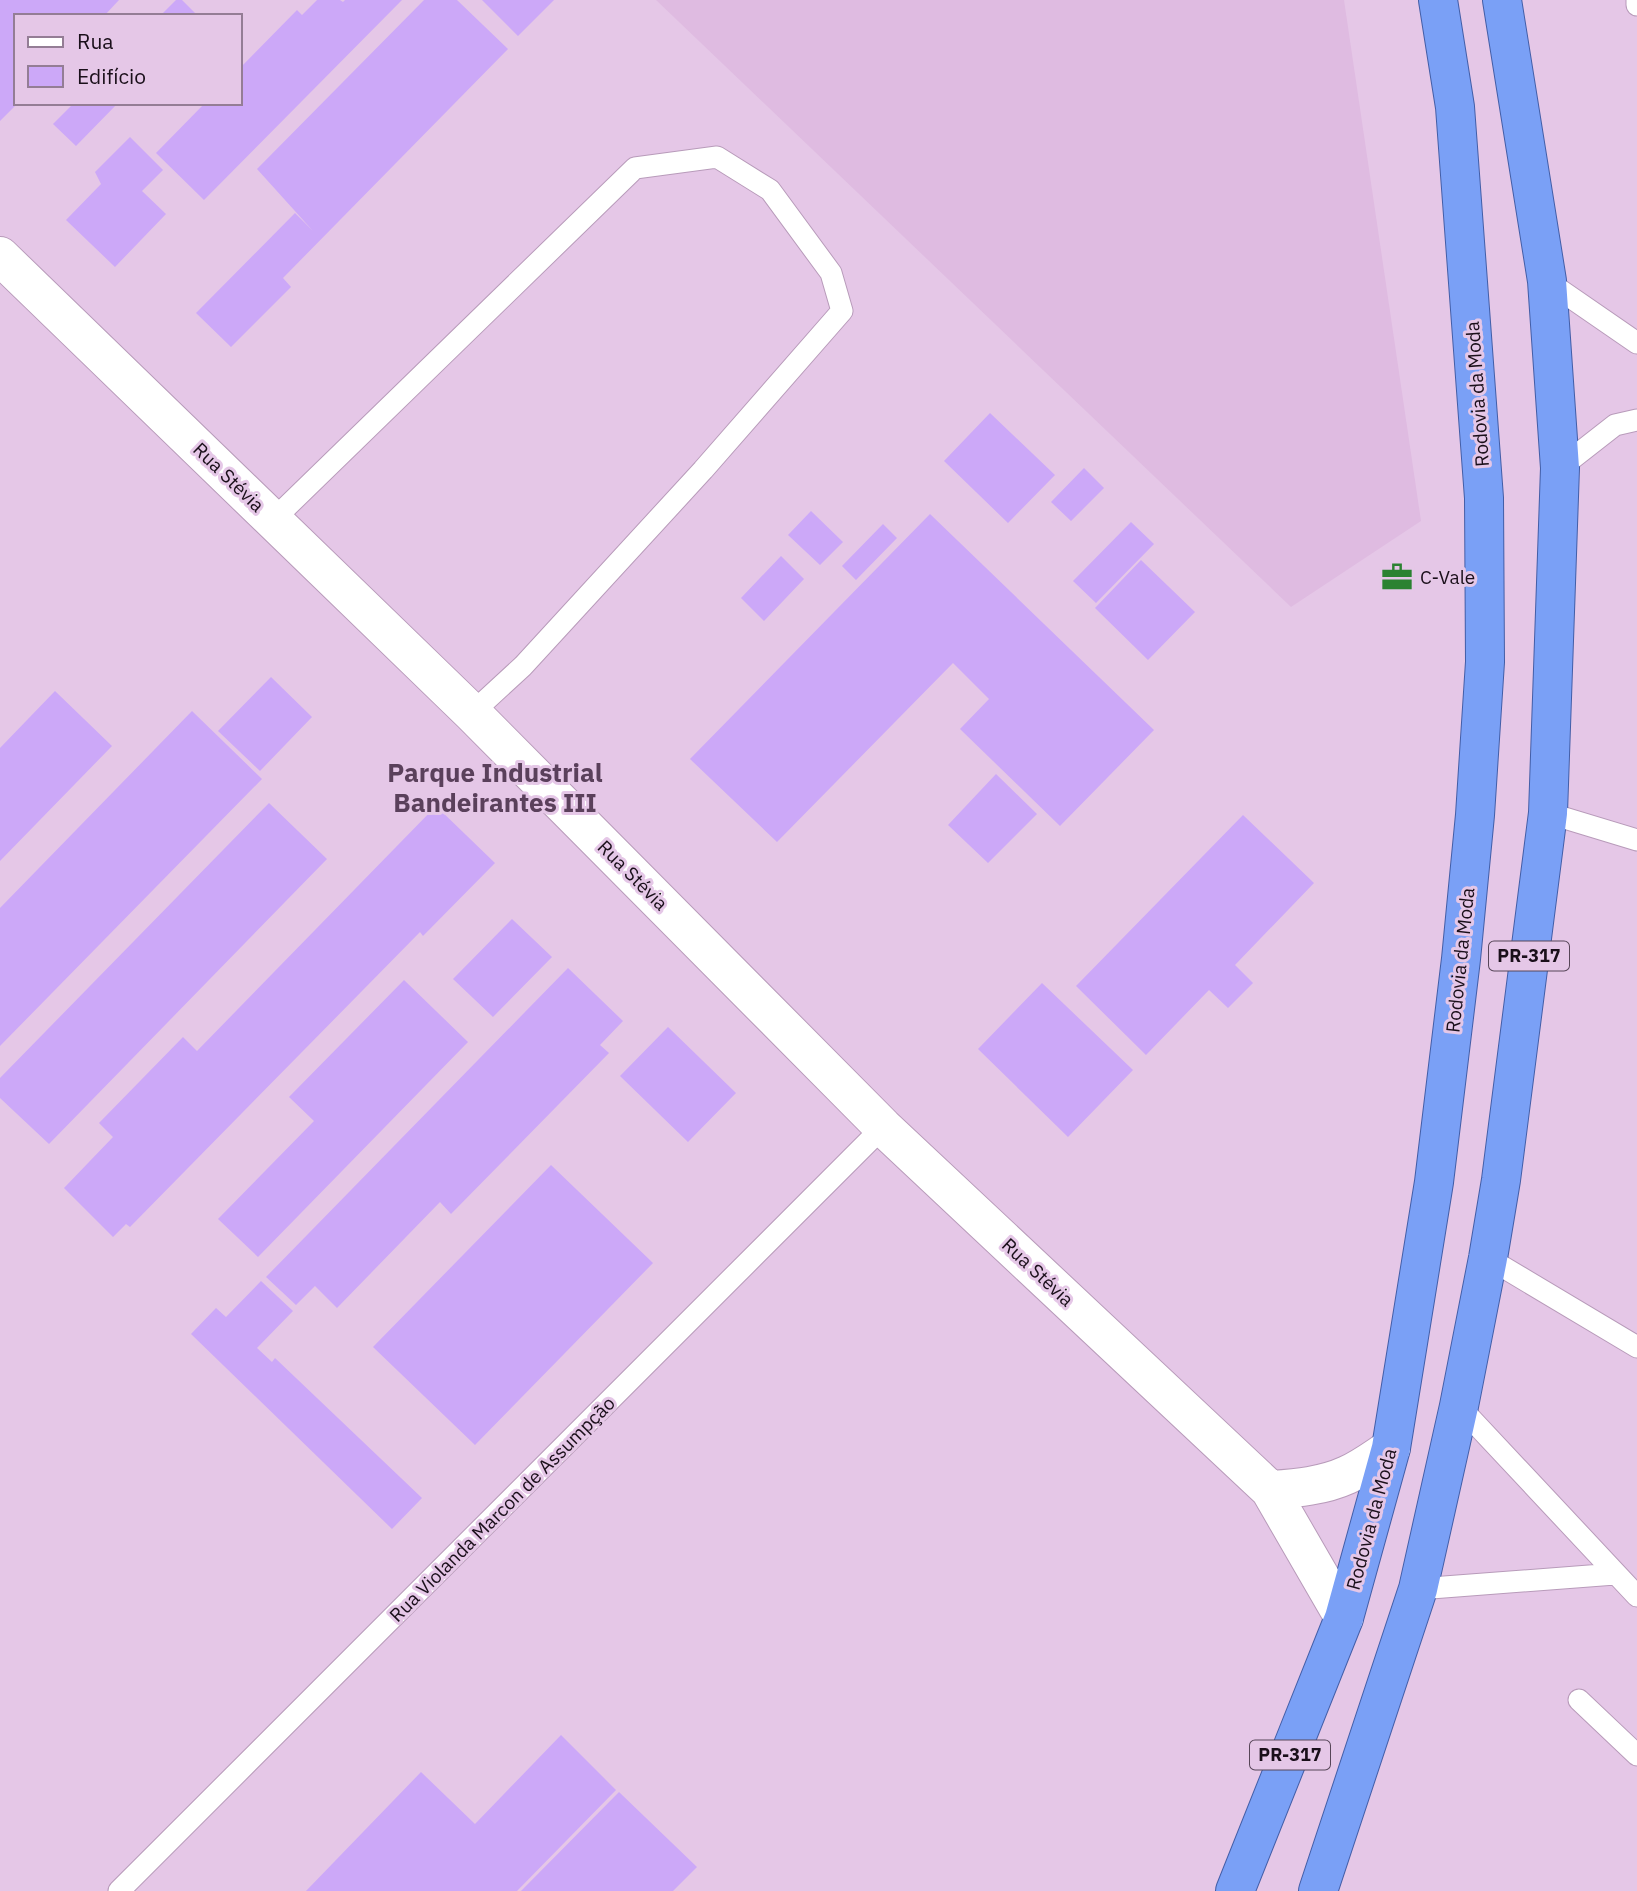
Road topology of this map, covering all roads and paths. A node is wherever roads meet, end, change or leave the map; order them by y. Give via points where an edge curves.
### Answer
1 (1438, 0) edge
2 (1502, 0) edge
3 (0, 256) edge
4 (1548, 281) junction
5 (1637, 343) edge
6 (1637, 420) edge
7 (1560, 468) junction
8 (273, 520) junction
9 (472, 713) junction
10 (1548, 813) junction
11 (1637, 840) edge
12 (883, 1127) junction
13 (1488, 1258) junction
14 (1637, 1347) edge
15 (1459, 1406) junction
16 (1391, 1448) junction
17 (1270, 1490) junction
18 (1615, 1574) junction
19 (1418, 1589) junction
20 (1637, 1596) edge
21 (1344, 1618) junction
22 (1578, 1700) dead end
23 (1637, 1755) edge
24 (119, 1891) edge
25 (1235, 1891) edge
26 (1318, 1891) edge

1 - 16 highway, Rodovia da Moda / PR-317 via 1455,107 1478,406 1485,662 1475,815 1434,1182
2 - 4 highway, PR-317
3 - 8 street, Rua Stévia
4 - 5 lane
4 - 7 highway, PR-317
6 - 7 lane via 1615,425
7 - 10 highway, PR-317
8 - 9 street, Rua Stévia
8 - 9 lane via 635,168 718,157 770,190 831,273 842,311 523,666
9 - 12 street, Rua Stévia
10 - 11 lane
10 - 13 highway, PR-317
12 - 17 street, Rua Stévia
12 - 24 lane, Rua Violanda Marcon de Assumpção
13 - 14 lane
13 - 15 highway, PR-317
15 - 18 lane
15 - 19 highway, PR-317
16 - 17 street via 1327,1483
16 - 21 highway, Rodovia da Moda / PR-317
17 - 21 street, Rua Stévia
18 - 19 lane
18 - 20 lane
19 - 26 highway, PR-317
21 - 25 highway, Rodovia da Moda / PR-317
22 - 23 lane

